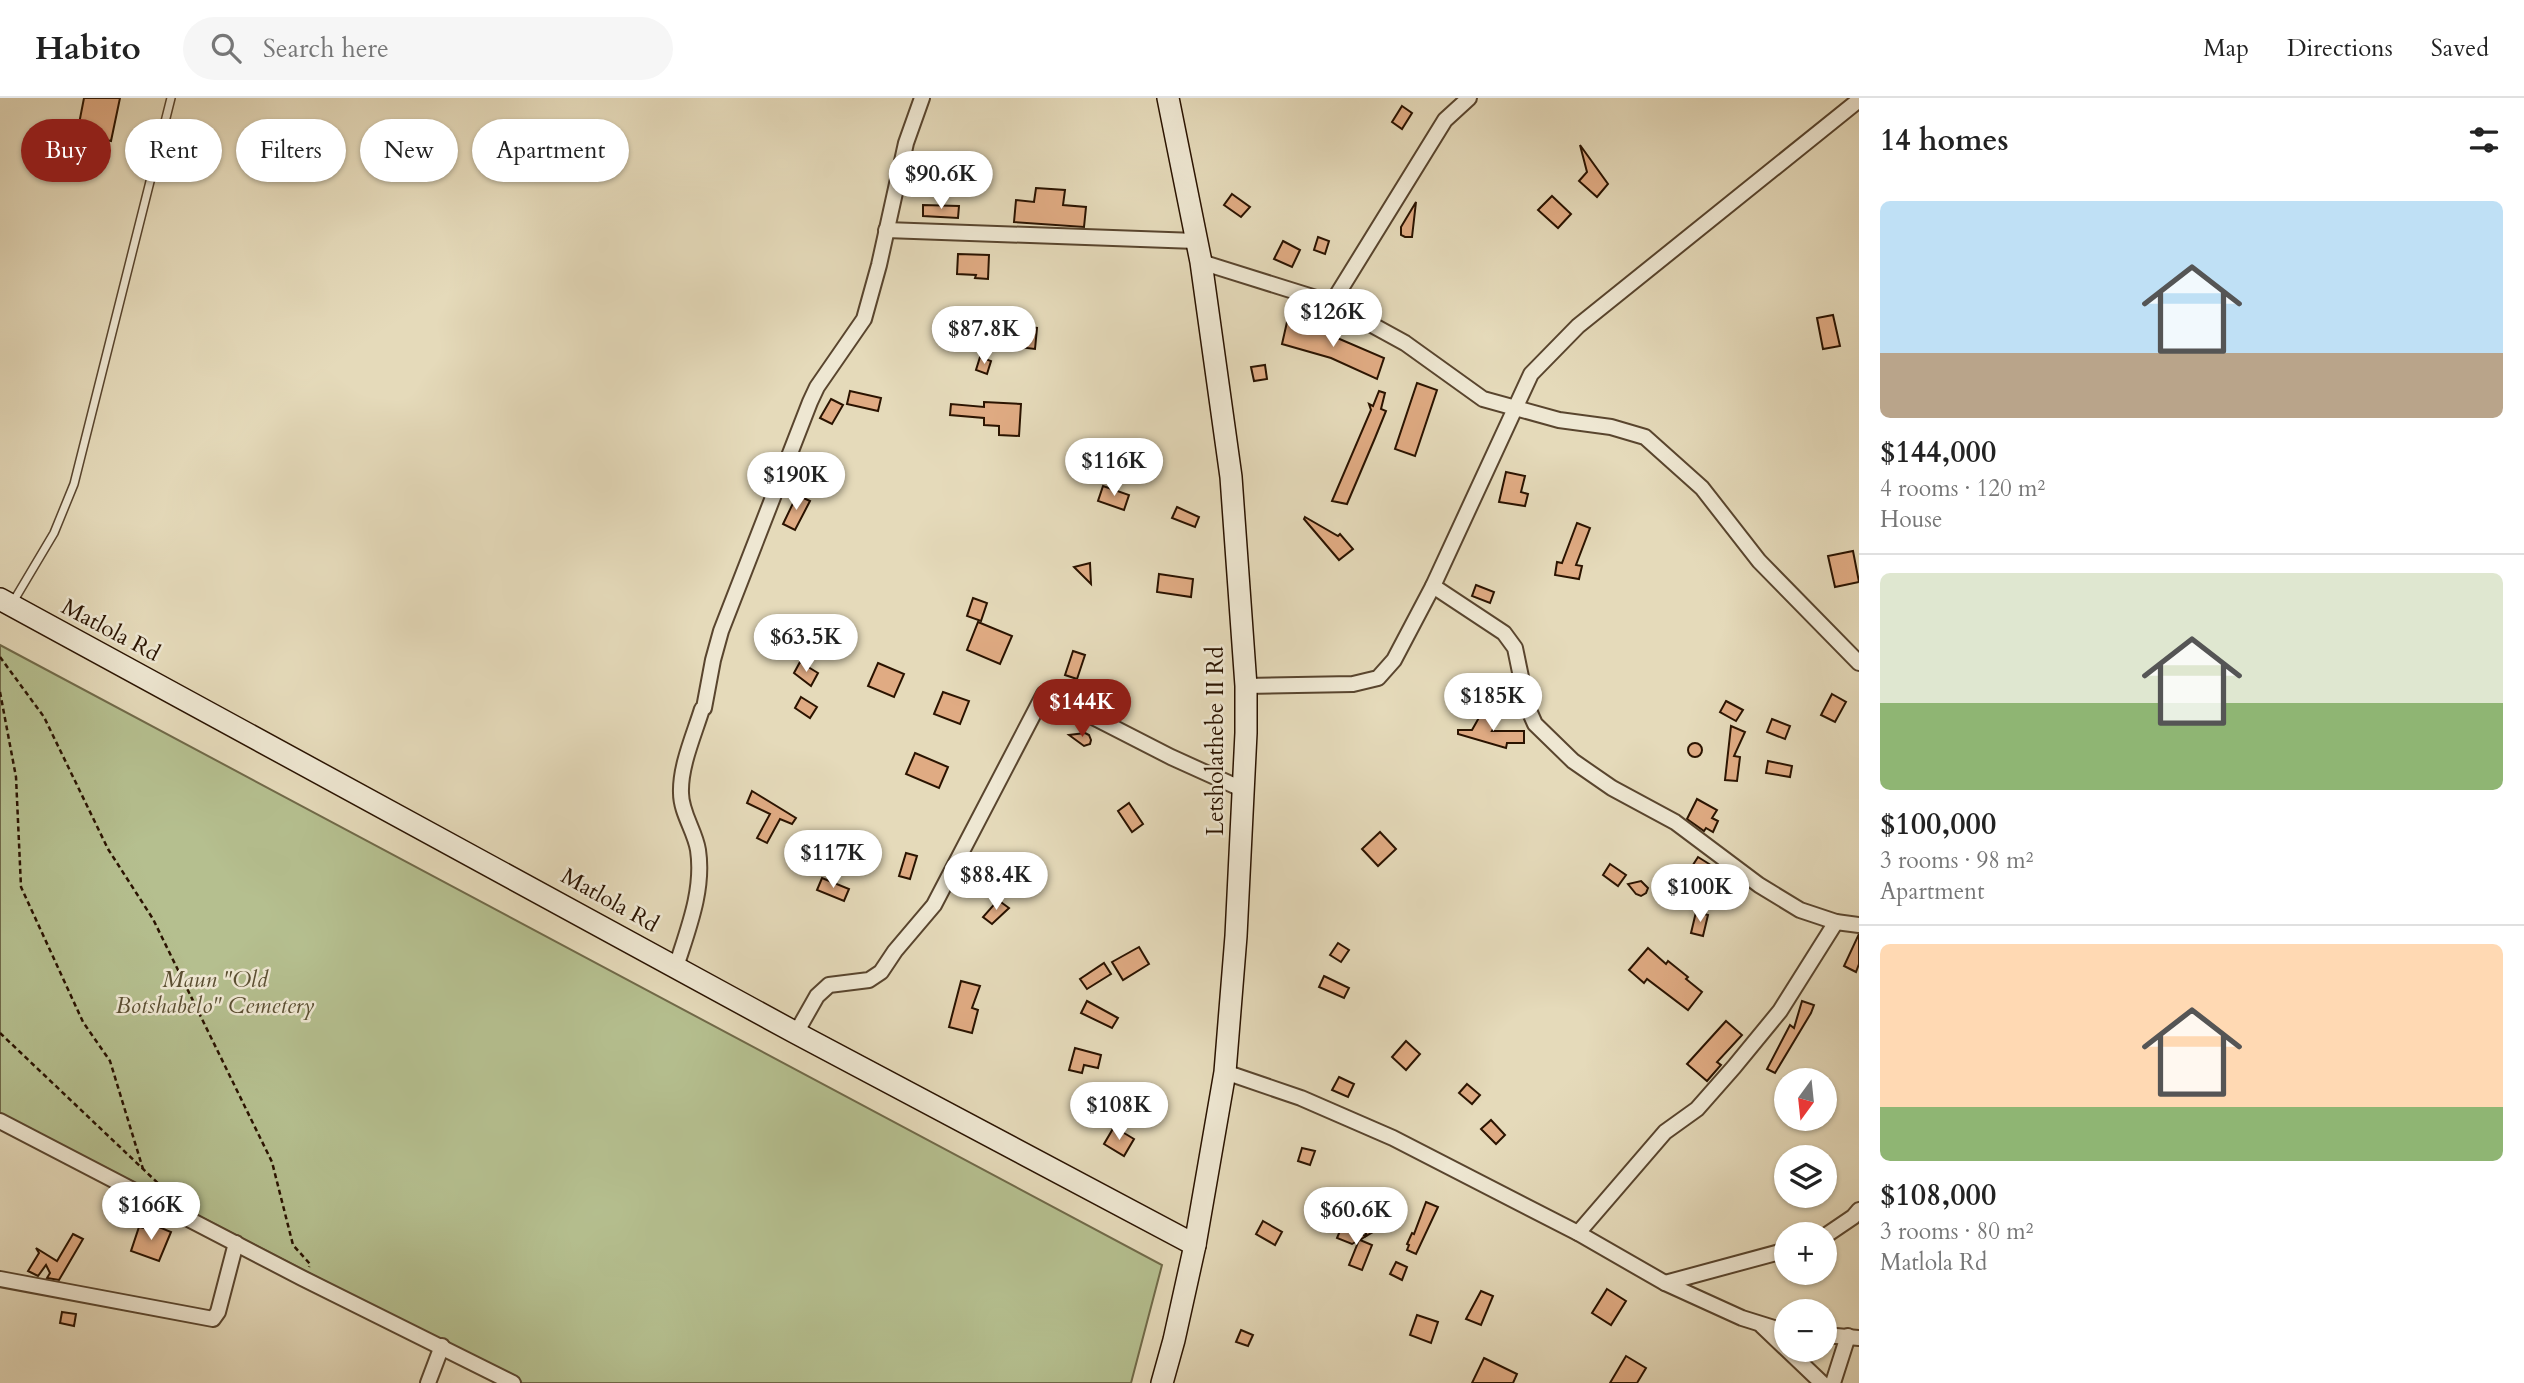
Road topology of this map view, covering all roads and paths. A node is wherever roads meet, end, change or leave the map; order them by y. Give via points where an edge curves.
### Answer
1 (171, 98) edge
2 (922, 98) edge
3 (1168, 98) edge
4 (1469, 98) edge
5 (1859, 100) edge
6 (886, 230) junction
7 (1198, 251) junction
8 (1332, 303) junction
9 (1514, 409) junction
10 (1433, 586) junction
11 (6, 602) edge
12 (0, 657) edge
13 (1859, 663) edge
14 (1246, 686) junction
15 (0, 692) edge
16 (1244, 790) junction
17 (1836, 922) junction
18 (1859, 925) edge
19 (676, 967) junction
20 (0, 1032) edge
21 (796, 1033) junction
22 (1225, 1072) junction
23 (0, 1121) edge
24 (143, 1169) junction
25 (162, 1187) dead end
26 (1859, 1210) edge
27 (1837, 1229) edge
28 (1578, 1233) junction
29 (236, 1243) junction
30 (1195, 1245) junction
31 (1774, 1254) edge
32 (302, 1278) junction
33 (0, 1279) edge
34 (1665, 1283) junction
35 (1760, 1324) junction
36 (1774, 1328) edge
37 (1854, 1337) edge
38 (442, 1346) junction
39 (428, 1383) edge
40 (513, 1383) edge
41 (1162, 1383) edge
42 (1822, 1383) edge
43 (1833, 1383) edge

1 - 11 lane via 74,485 54,533
2 - 6 street via 906,143
3 - 7 street, Letsholathebe II Rd
4 - 8 street via 1445,120
5 - 9 street via 1578,326 1531,374
6 - 7 street
6 - 19 street via 863,318 810,401 715,652 681,790 698,848 698,865 694,912
7 - 8 street
7 - 14 street, Letsholathebe II Rd via 1231,477
8 - 9 street via 1405,343 1483,399
9 - 10 street
9 - 13 street via 1646,437 1702,488 1759,561
10 - 14 street via 1394,660 1378,678 1353,684
10 - 17 street via 1504,633 1514,648 1535,724 1573,761 1675,822 1759,885 1800,910
11 - 19 street, Matlola Rd
12 - 32 path via 44,718 108,849 153,919 272,1163 293,1245 310,1264
14 - 16 street, Letsholathebe II Rd
15 - 24 path via 16,776 21,887 83,1022 110,1061
16 - 21 street via 1044,694 934,905 881,972 869,979 829,985 817,996
16 - 22 street, Letsholathebe II Rd
17 - 18 street
17 - 28 street via 1780,1010 1734,1067 1697,1109 1665,1132
19 - 21 street, Matlola Rd
20 - 24 path
21 - 30 street, Matlola Rd
22 - 28 street via 1301,1098 1393,1138
22 - 30 street, Letsholathebe II Rd
23 - 29 street
24 - 25 path
26 - 27 street
28 - 34 street
29 - 32 street
29 - 33 street via 213,1319
30 - 41 street, Letsholathebe II Rd
31 - 34 street
32 - 38 street
34 - 35 street
35 - 36 street
35 - 42 street
37 - 43 street
38 - 39 street
38 - 40 street

